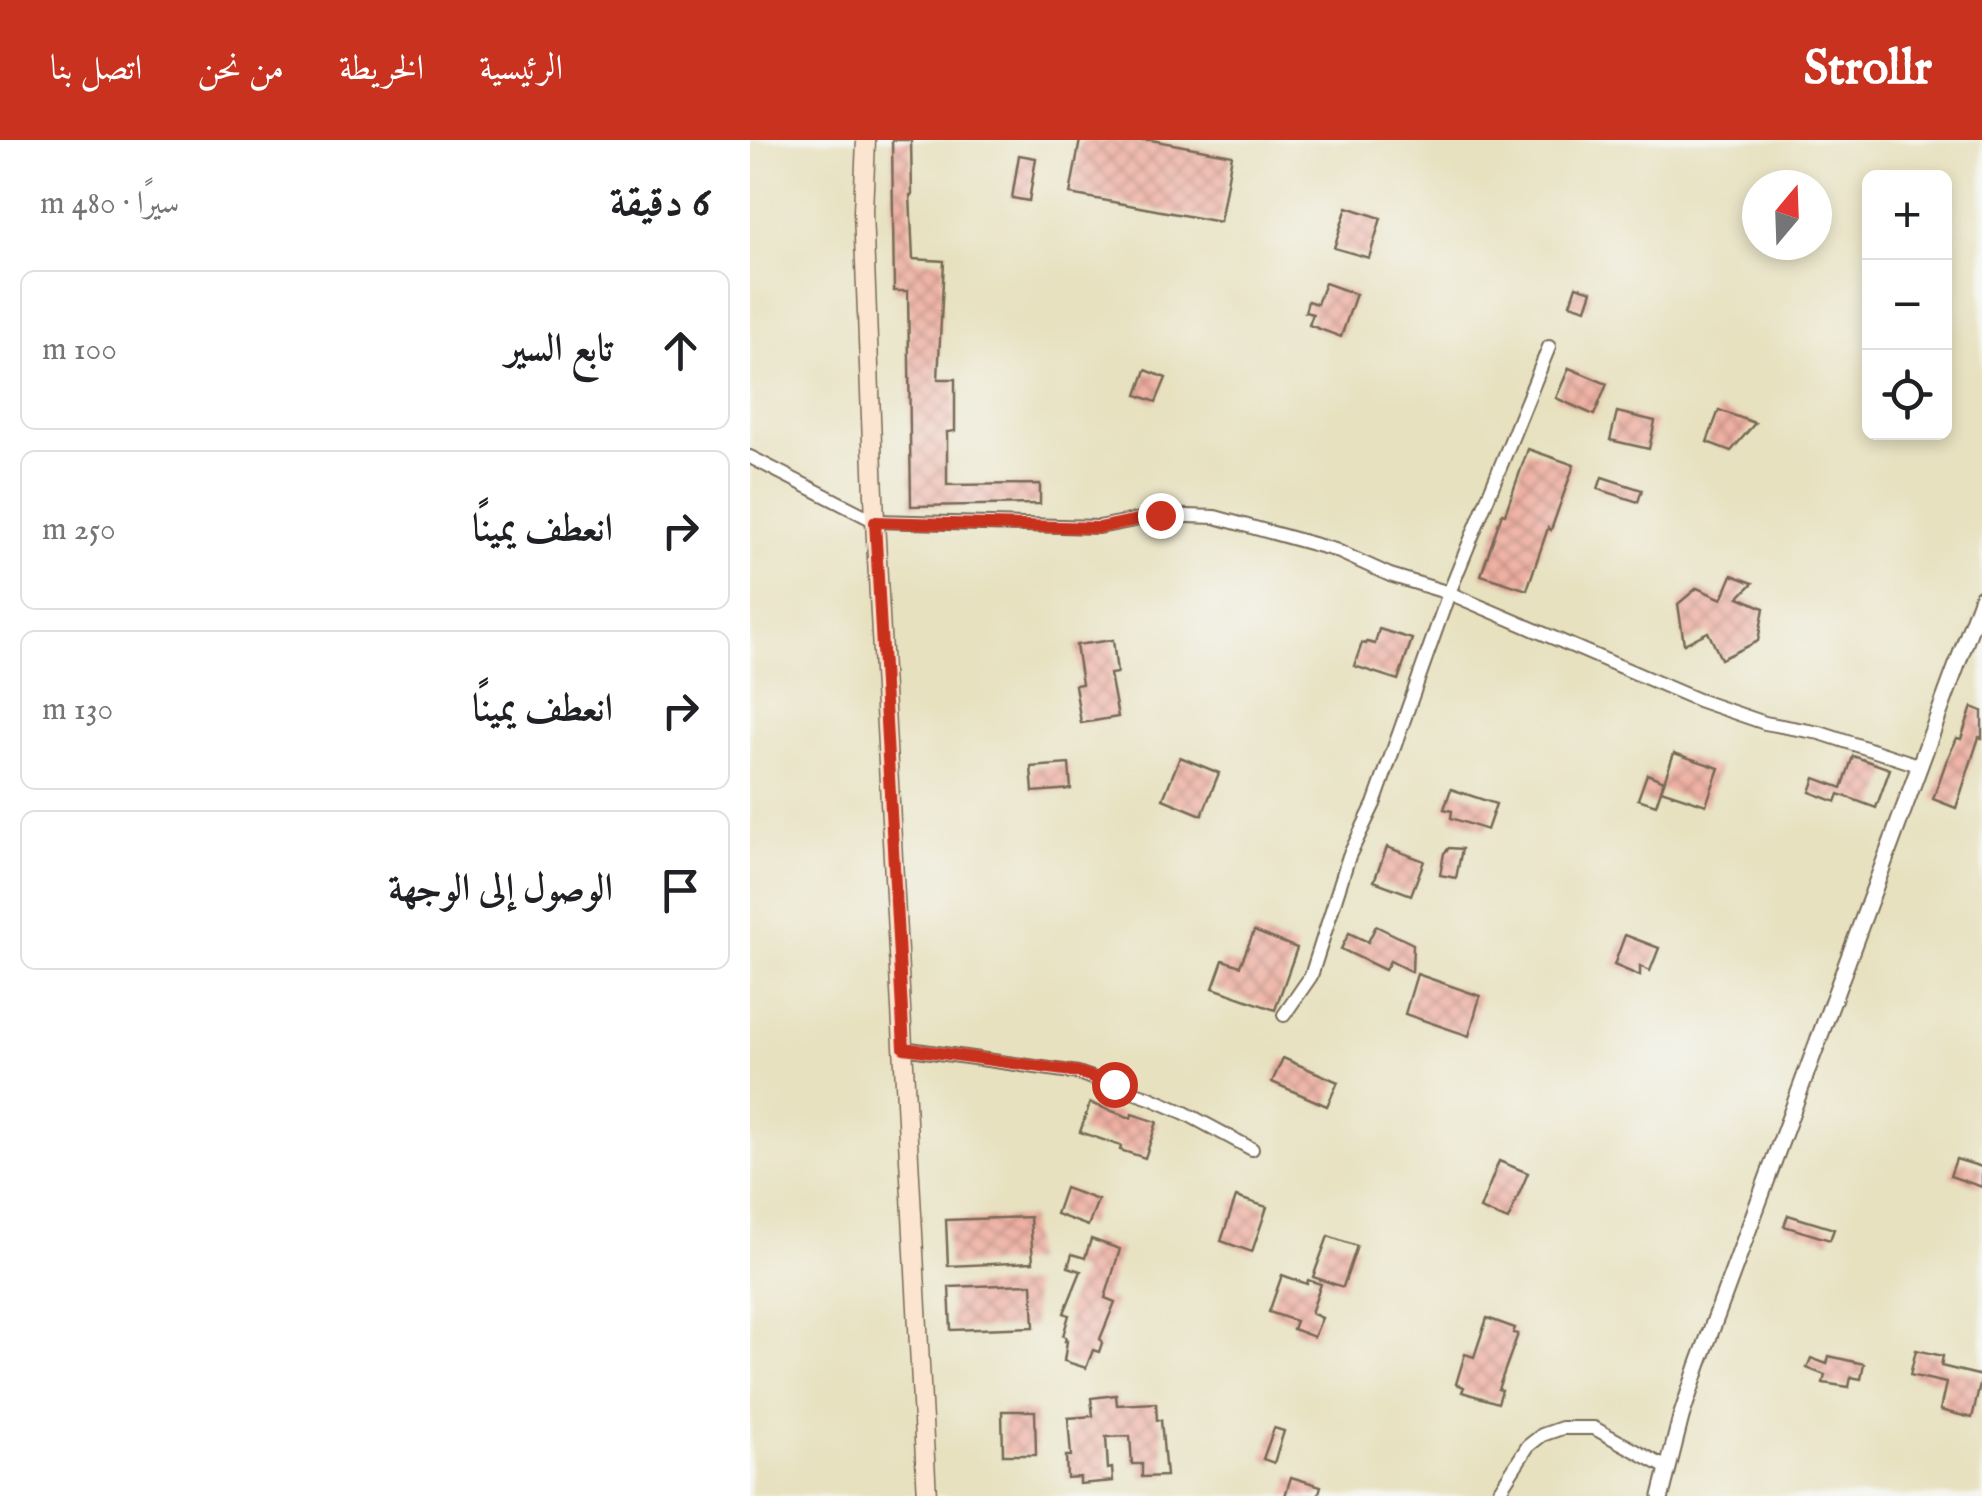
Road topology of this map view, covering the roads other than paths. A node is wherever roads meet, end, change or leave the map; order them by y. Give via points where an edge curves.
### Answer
1 (866, 140) edge
2 (1549, 347) dead end
3 (750, 456) edge
4 (875, 522) junction
5 (1450, 593) junction
6 (1982, 598) edge
7 (1921, 766) junction
8 (1284, 1015) dead end
9 (904, 1048) junction
10 (1252, 1150) dead end
11 (1667, 1468) junction
12 (928, 1496) edge
13 (1496, 1496) edge
14 (1661, 1496) edge

1 - 4 main road
2 - 5 street
3 - 4 street
4 - 5 street via 1099,528 1160,515 1215,517 1335,550
4 - 9 main road
5 - 7 street via 1698,700
5 - 8 street via 1349,856 1311,976
6 - 7 street
7 - 11 street via 1698,1366
9 - 10 street via 1078,1072 1150,1098
9 - 12 main road
11 - 13 street via 1594,1428 1562,1428 1528,1446
11 - 14 street

